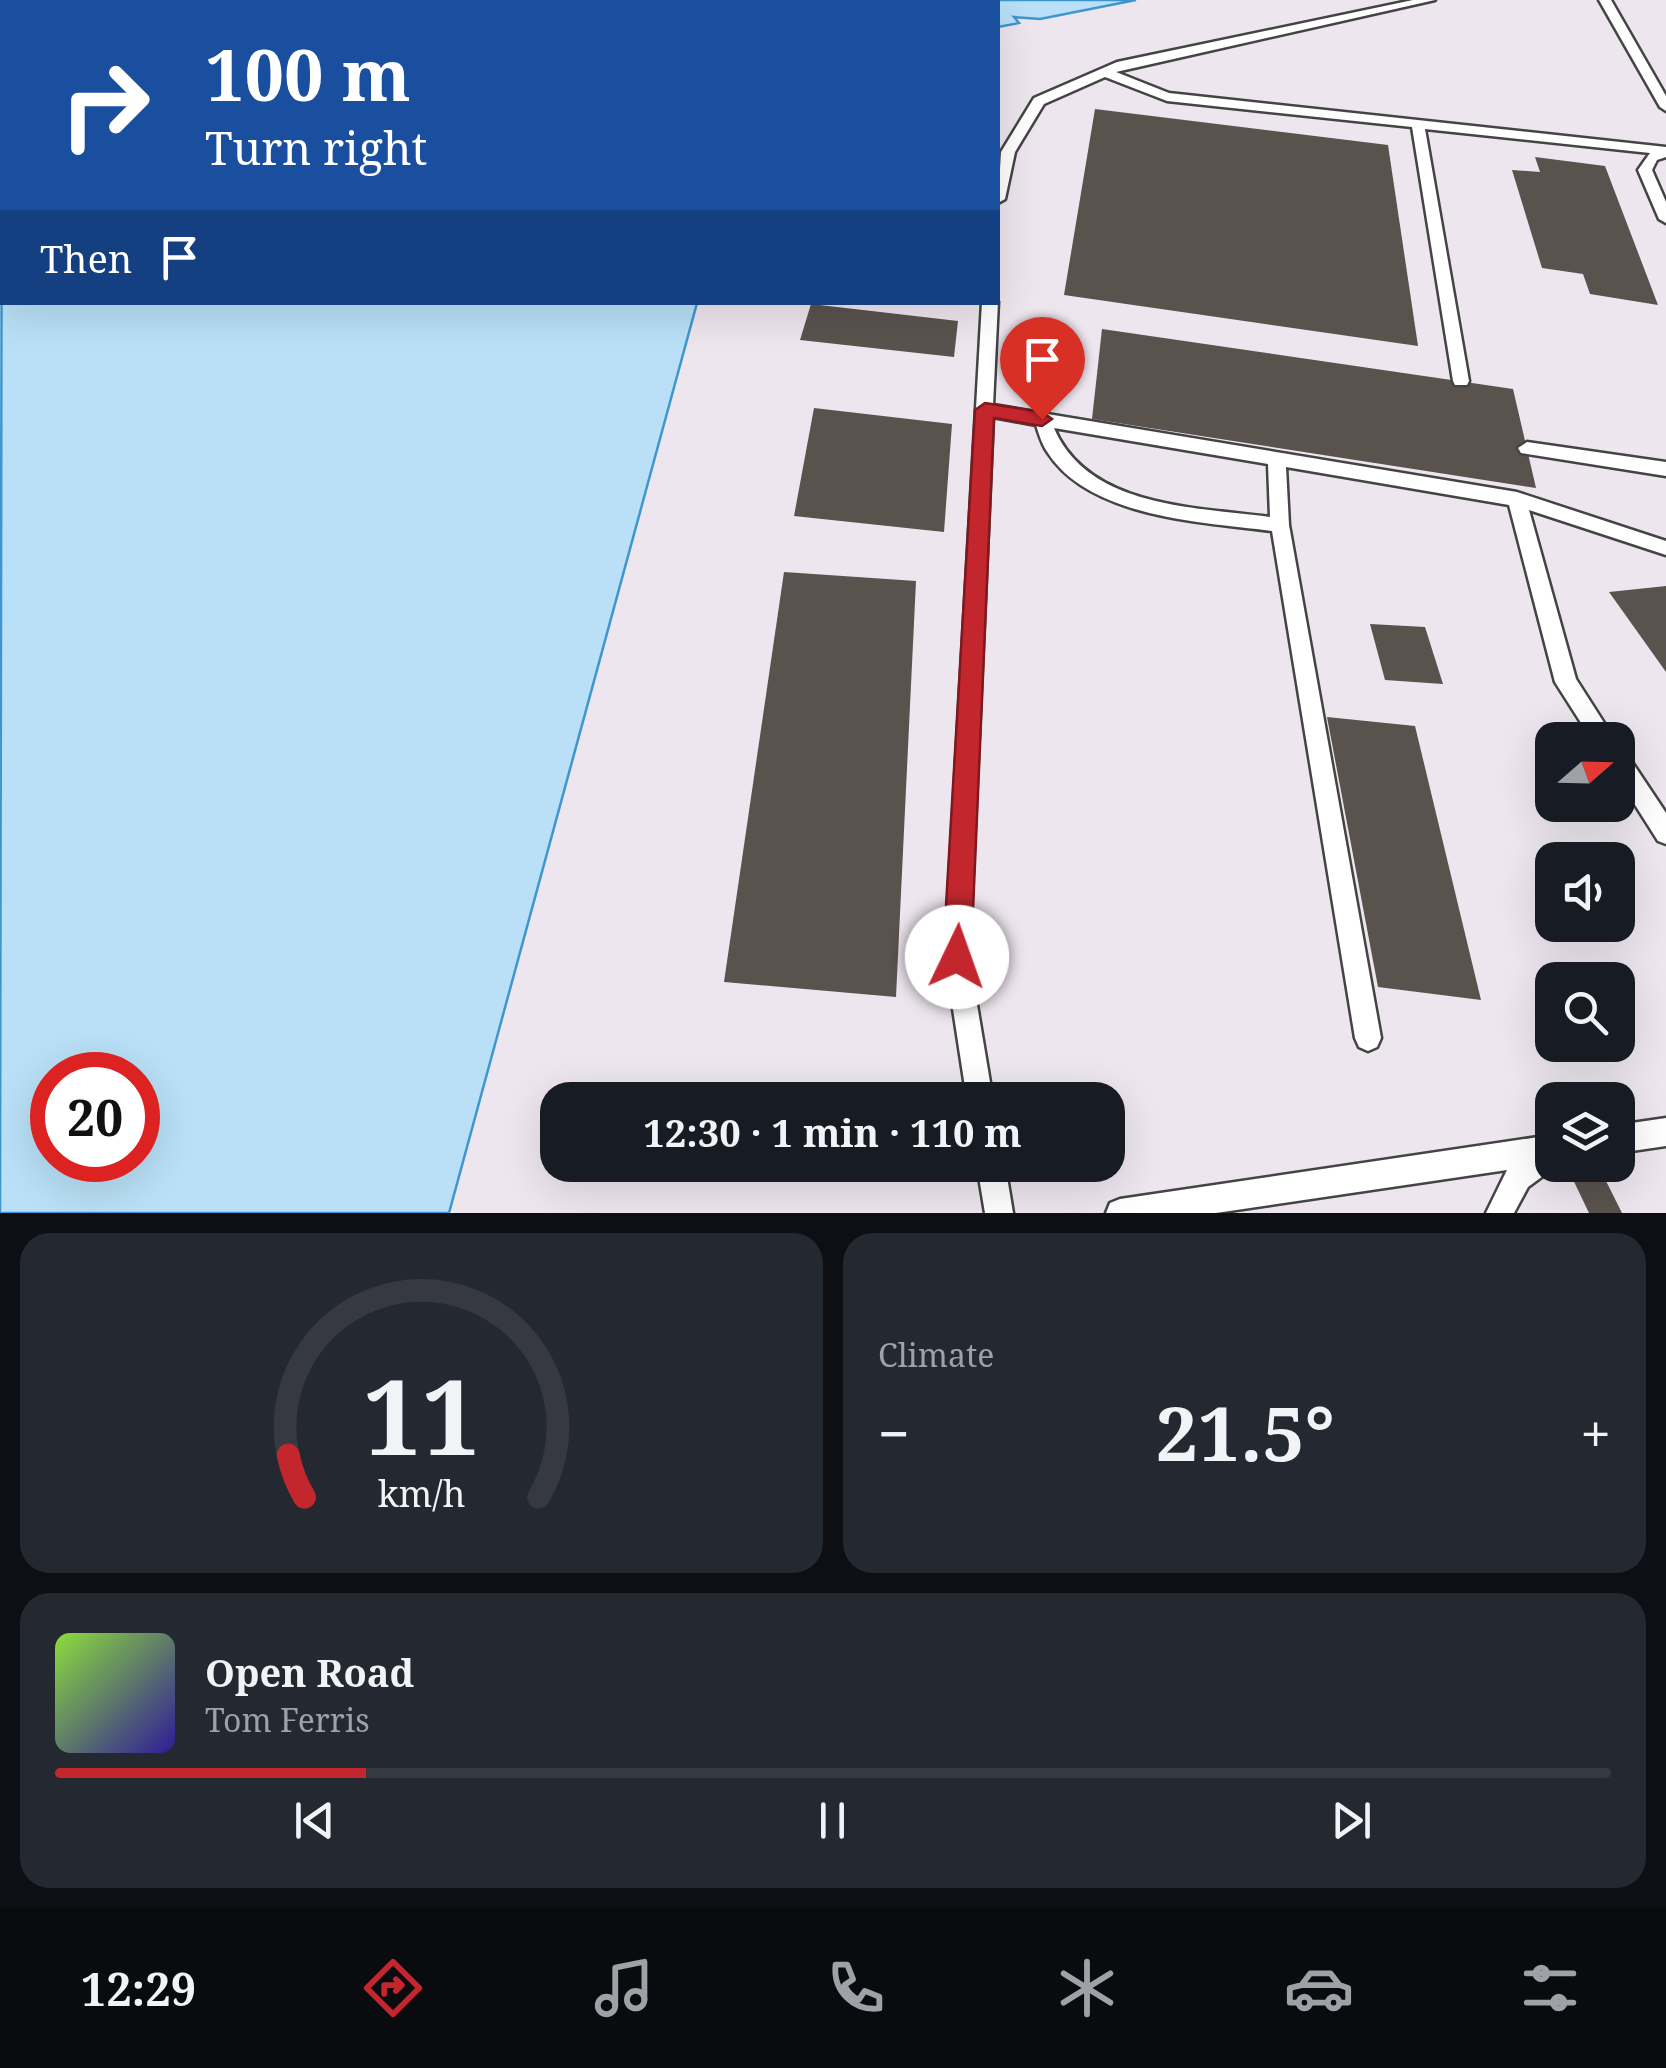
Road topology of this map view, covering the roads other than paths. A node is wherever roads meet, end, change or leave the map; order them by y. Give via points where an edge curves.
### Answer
1 (1429, 0) edge
2 (1605, 0) edge
3 (1105, 72) junction
4 (1666, 107) edge
5 (1418, 124) junction
6 (1666, 152) edge
7 (1000, 189) edge
8 (1666, 219) edge
9 (990, 305) edge
10 (1461, 382) dead end
11 (985, 410) junction
12 (1042, 419) junction
13 (1527, 448) dead end
14 (1277, 458) junction
15 (1666, 470) edge
16 (1517, 498) junction
17 (1280, 526) junction
18 (1666, 548) edge
19 (1592, 722) edge
20 (1635, 786) edge
21 (1666, 833) edge
22 (1368, 1038) dead end
23 (977, 1082) edge
24 (1666, 1132) edge
25 (1635, 1137) edge
26 (1535, 1153) edge
27 (1535, 1160) edge
28 (994, 1182) edge
29 (999, 1213) edge
30 (1120, 1213) edge
31 (1500, 1213) edge

1 - 3 lane
2 - 4 lane
3 - 5 lane via 1166,97
3 - 7 lane via 1039,101 1008,152
5 - 6 lane
5 - 10 lane
6 - 8 lane via 1652,157 1645,170
9 - 11 lane
11 - 12 lane
11 - 23 lane via 957,957
12 - 14 lane
12 - 17 lane via 1061,464 1116,497
13 - 15 lane
14 - 16 lane
14 - 17 lane
16 - 18 lane
16 - 19 lane via 1566,682
17 - 22 lane
20 - 21 lane
24 - 25 lane
26 - 30 lane
27 - 31 lane via 1506,1192
28 - 29 lane

